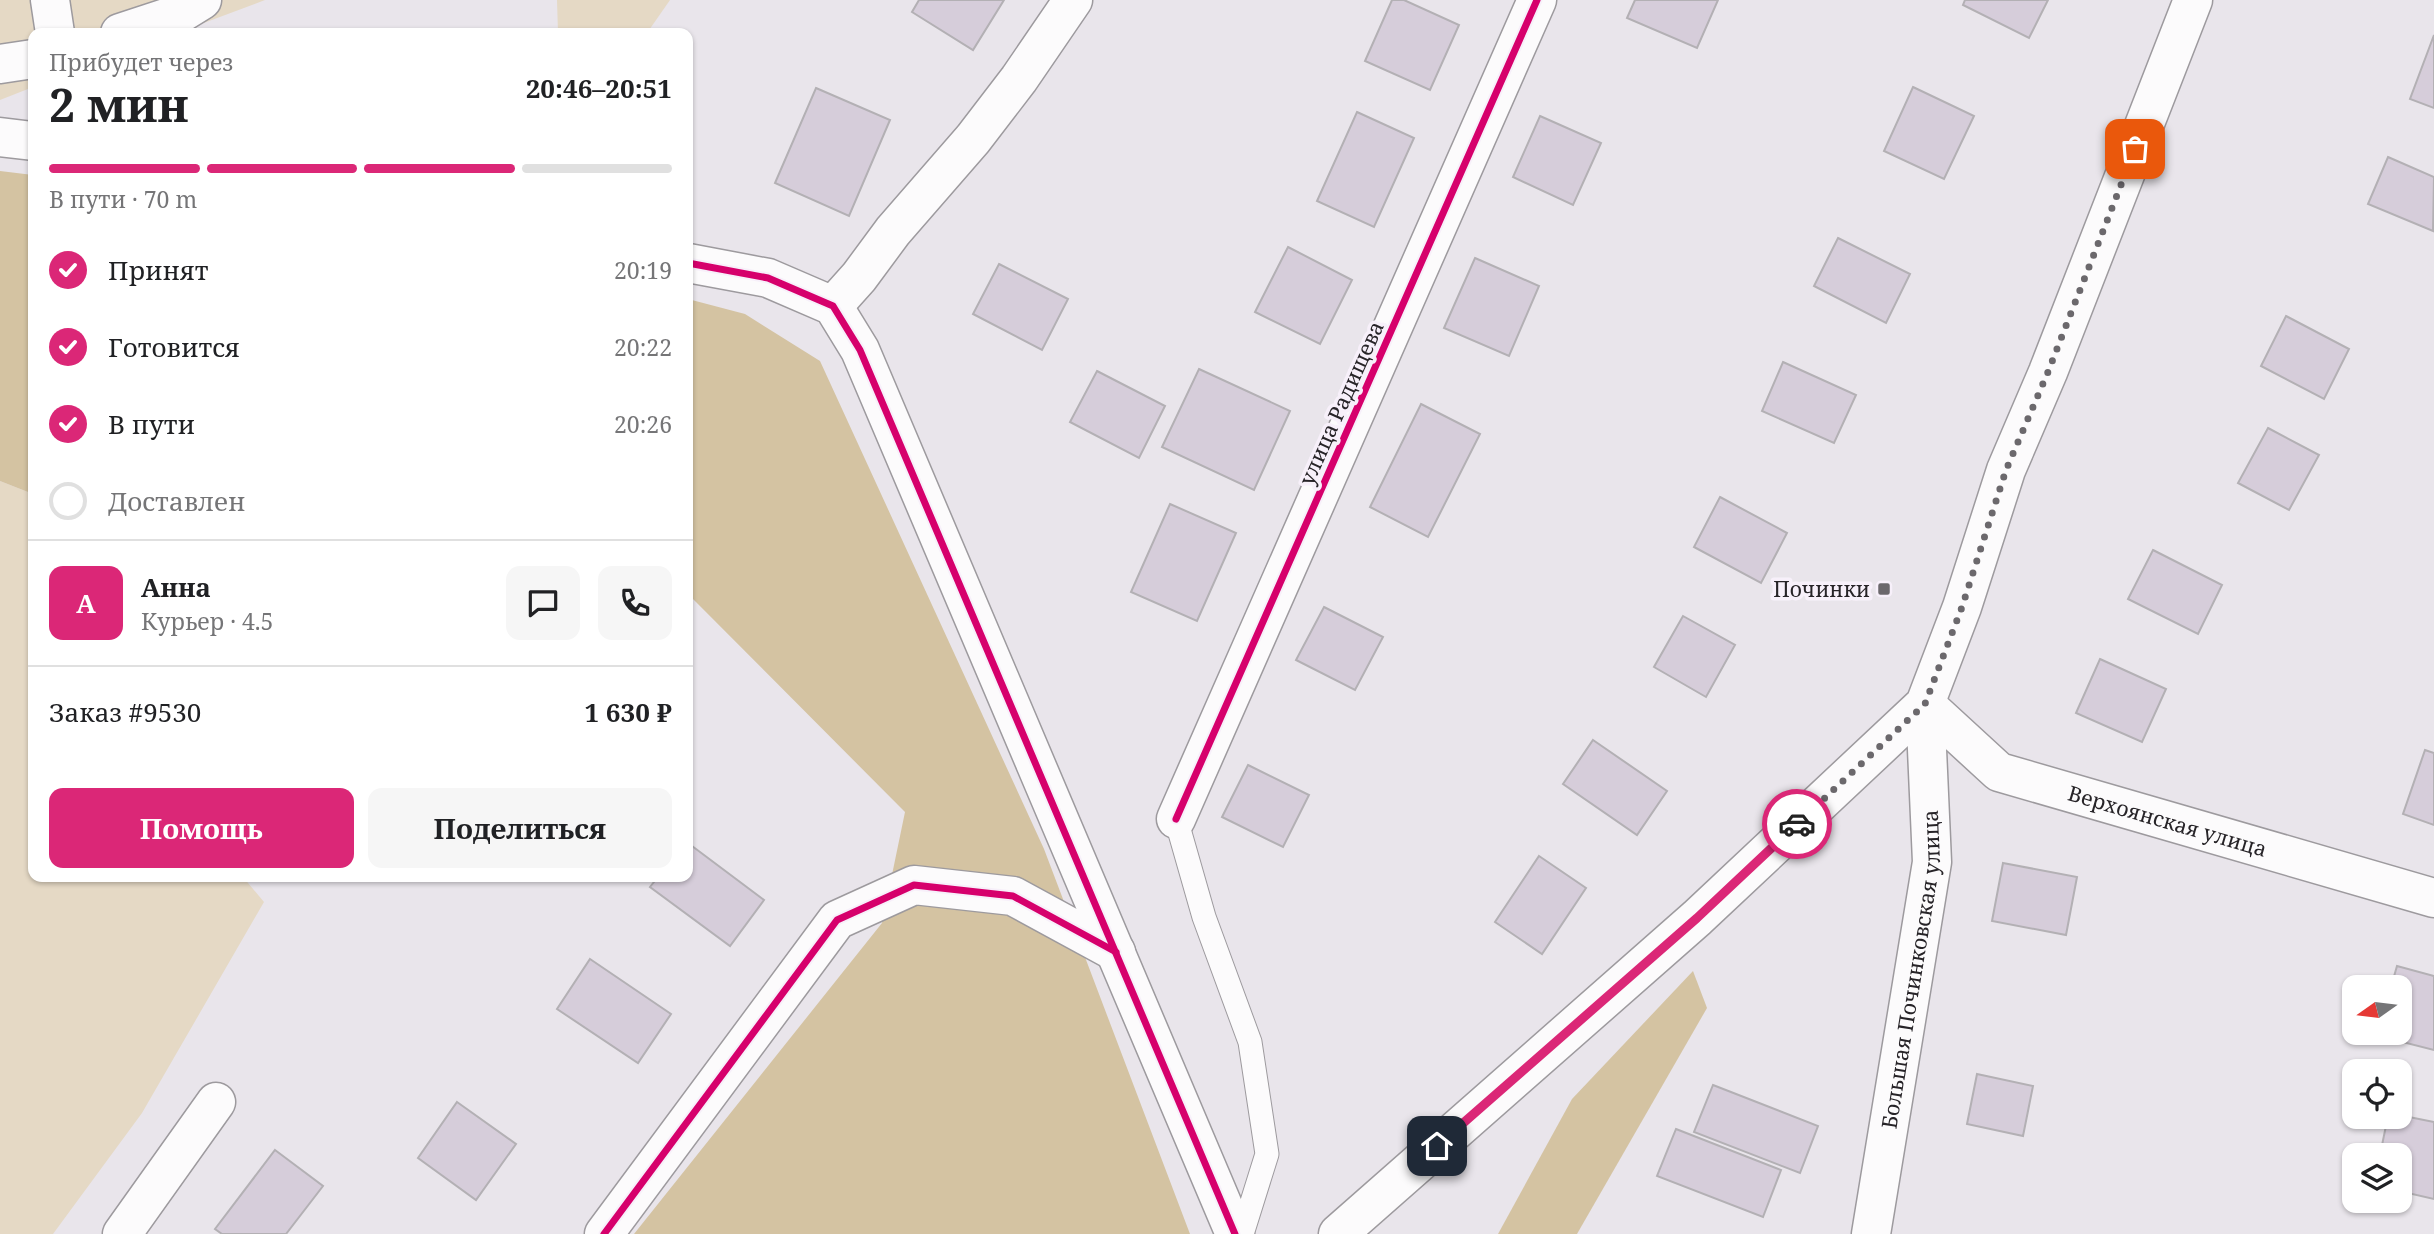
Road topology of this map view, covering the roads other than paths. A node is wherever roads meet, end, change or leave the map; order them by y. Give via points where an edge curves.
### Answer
1 (50, 0) edge
2 (202, 0) edge
3 (1073, 0) edge
4 (1536, 0) edge
5 (2193, 0) edge
6 (54, 28) edge
7 (135, 28) edge
8 (28, 59) edge
9 (0, 64) edge
10 (0, 137) edge
11 (28, 140) edge
12 (693, 264) edge
13 (833, 306) junction
14 (1925, 704) junction
15 (1176, 819) joint
16 (2434, 898) edge
17 (1116, 952) junction
18 (216, 1102) dead end
19 (122, 1234) edge
20 (604, 1234) edge
21 (1235, 1234) edge
22 (1242, 1234) edge
23 (1338, 1234) edge
24 (1871, 1234) edge

1 - 6 street
2 - 7 street via 181,13
3 - 13 street via 973,139
4 - 15 street, улица Радищева
5 - 14 street via 2006,470
8 - 9 street
10 - 11 street
12 - 13 street via 768,278
13 - 17 street via 860,350
14 - 16 street, Верхоянская улица via 1999,772
14 - 23 street via 1697,918
14 - 24 street, Большая Починковская улица via 1932,862
15 - 22 lane via 1204,917 1250,1042 1267,1154
17 - 20 street via 1013,896 914,886 837,920
17 - 21 street
18 - 19 street

